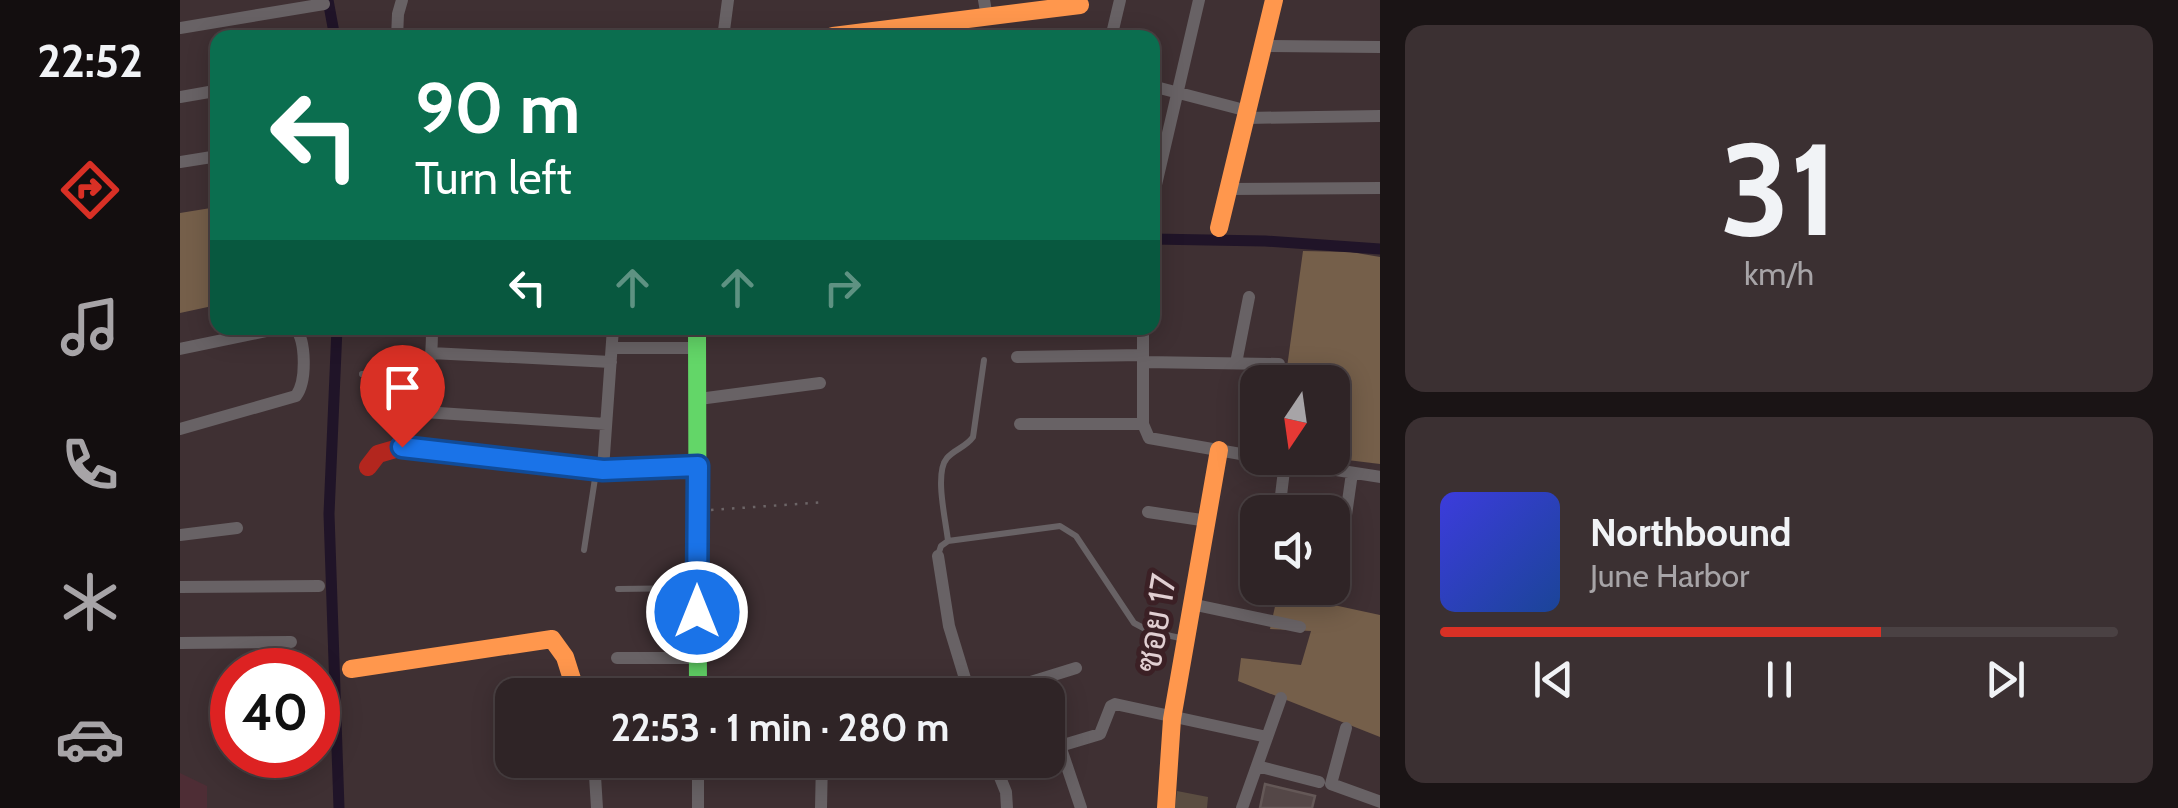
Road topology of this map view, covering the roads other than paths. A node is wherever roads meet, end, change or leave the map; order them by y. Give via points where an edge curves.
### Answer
1 (402, 0) edge
2 (728, 0) edge
3 (1120, 0) edge
4 (1199, 0) edge
5 (1274, 0) edge
6 (324, 4) dead end
7 (290, 5) edge
8 (1080, 5) dead end
9 (985, 8) edge
10 (180, 28) edge
11 (397, 30) edge
12 (724, 30) edge
13 (910, 30) edge
14 (1114, 30) edge
15 (1263, 46) junction
16 (1380, 47) edge
17 (1160, 88) edge
18 (209, 92) dead end
19 (1178, 92) junction
20 (180, 97) edge
21 (1247, 115) junction
22 (1380, 116) edge
23 (210, 157) edge
24 (180, 162) edge
25 (1160, 168) edge
26 (1380, 188) edge
27 (1228, 190) junction
28 (1219, 228) dead end
29 (1249, 297) dead end
30 (247, 335) edge
31 (300, 335) edge
32 (432, 335) edge
33 (613, 335) edge
34 (697, 335) edge
35 (1143, 335) edge
36 (697, 348) junction
37 (180, 349) edge
38 (431, 353) junction
39 (612, 355) junction
40 (1016, 358) dead end
41 (1143, 359) junction
42 (984, 360) dead end
43 (1236, 363) junction
44 (1279, 364) dead end
45 (362, 374) dead end
46 (423, 377) junction
47 (820, 383) dead end
48 (699, 399) junction
49 (606, 424) junction
50 (1020, 424) dead end
51 (1143, 424) junction
52 (180, 429) edge
53 (1219, 450) junction
54 (1240, 454) edge
55 (698, 466) junction
56 (368, 467) dead end
57 (600, 469) junction
58 (1352, 473) joint
59 (1380, 477) edge
60 (1349, 495) edge
61 (1148, 512) dead end
62 (1208, 521) junction
63 (237, 528) dead end
64 (180, 535) edge
65 (948, 541) junction
66 (584, 550) dead end
67 (938, 556) joint
68 (318, 586) dead end
69 (180, 587) edge
70 (696, 588) junction
71 (618, 589) dead end
72 (1191, 604) junction
73 (1300, 627) dead end
74 (1184, 638) junction
75 (291, 642) dead end
76 (180, 643) edge
77 (617, 658) dead end
78 (698, 658) junction
79 (1076, 668) dead end
80 (351, 669) dead end
81 (571, 678) edge
82 (698, 678) edge
83 (965, 678) edge
84 (1044, 678) edge
85 (1281, 698) dead end
86 (1172, 718) junction
87 (1346, 728) dead end
88 (1267, 737) junction
89 (1065, 744) edge
90 (1065, 762) edge
91 (1256, 766) junction
92 (596, 778) edge
93 (698, 778) edge
94 (822, 778) edge
95 (1000, 778) edge
96 (1319, 782) dead end
97 (1380, 802) edge
98 (598, 808) edge
99 (698, 808) edge
100 (821, 808) edge
101 (1007, 808) edge
102 (1080, 808) edge
103 (1166, 808) edge
104 (1242, 808) edge

1 - 11 street
2 - 12 street
3 - 14 street
4 - 19 street
5 - 15 street
6 - 7 street
7 - 10 street
8 - 9 street
9 - 13 street
15 - 16 street
15 - 21 street
17 - 19 street
18 - 20 street
19 - 21 street
19 - 25 street
21 - 22 street
21 - 27 street
23 - 24 street
26 - 27 street
27 - 28 street
29 - 43 street
30 - 37 street
31 - 52 street via 302,387 296,396
32 - 38 street
33 - 39 street
34 - 36 street
35 - 41 street
36 - 39 street
36 - 48 street
38 - 39 street
38 - 46 street
39 - 49 street
40 - 41 street
41 - 43 street
41 - 51 street
42 - 65 lane via 973,438 942,469
43 - 44 street
45 - 46 lane
46 - 49 street via 424,412
47 - 48 street
48 - 55 street
49 - 57 street
50 - 51 street
51 - 53 street via 1156,442
53 - 54 street
53 - 62 street, ซอย 17
55 - 57 street
55 - 70 street
56 - 57 street via 383,450 402,447
57 - 66 lane
58 - 59 street
58 - 60 street
61 - 62 street
62 - 72 street, ซอย 17
63 - 64 street
65 - 67 lane
65 - 74 lane via 1070,530 1134,623
67 - 83 street
68 - 69 street
70 - 71 lane
70 - 78 street
72 - 73 street
72 - 74 street, ซอย 17
74 - 86 street, ซอย 17
75 - 76 street
77 - 78 street
78 - 82 street
79 - 84 street
80 - 81 street via 552,639
85 - 88 street
86 - 88 street
86 - 89 street via 1116,704 1100,734
86 - 103 street, ซอย 17
87 - 97 street via 1331,784
88 - 91 street
90 - 102 street
91 - 96 street
91 - 104 street
92 - 98 street
93 - 99 street
94 - 100 street
95 - 101 street

